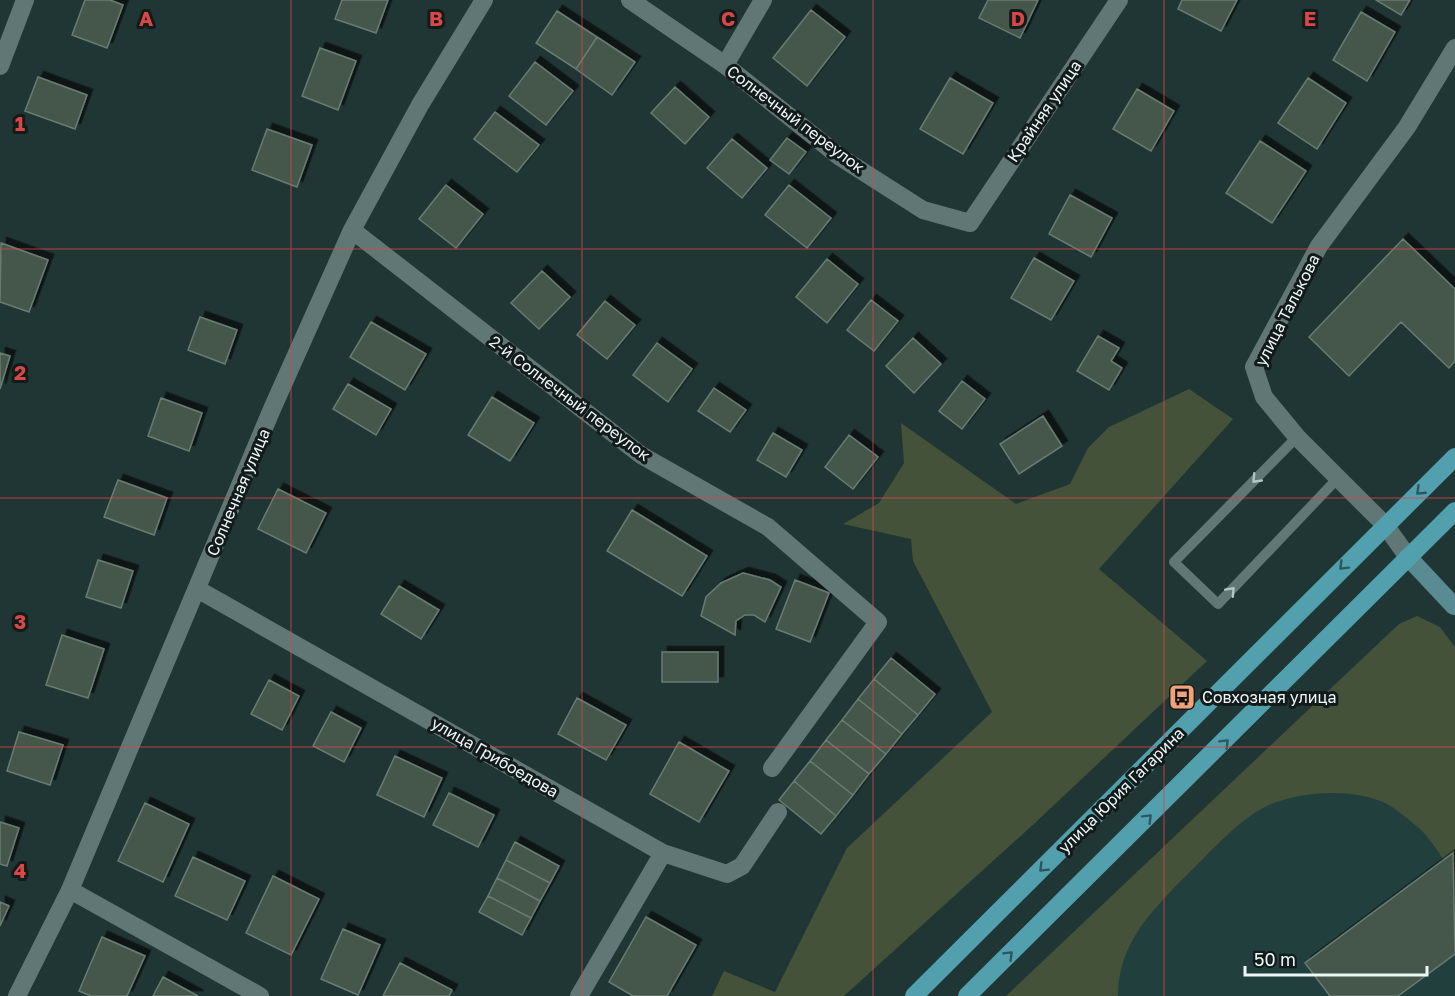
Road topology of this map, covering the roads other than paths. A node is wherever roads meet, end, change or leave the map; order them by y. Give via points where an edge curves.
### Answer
1 (25, 0) edge
2 (484, 0) edge
3 (630, 0) edge
4 (763, 0) edge
5 (1119, 0) edge
6 (1455, 48) edge
7 (725, 65) junction
8 (0, 66) edge
9 (970, 223) joint
10 (352, 230) junction
11 (1297, 437) junction
12 (1455, 457) edge
13 (1338, 478) junction
14 (1455, 511) edge
15 (1385, 525) junction
16 (1408, 557) junction
17 (197, 589) junction
18 (1455, 606) edge
19 (772, 768) dead end
20 (778, 812) dead end
21 (663, 853) junction
22 (70, 890) junction
23 (17, 996) edge
24 (260, 996) edge
25 (579, 996) edge
26 (914, 996) edge
27 (967, 996) edge

1 - 8 street
2 - 10 street, Солнечная улица via 420,105
3 - 7 street, Солнечный переулок
4 - 7 street
5 - 9 street, Крайняя улица
6 - 11 street, улица Талькова via 1407,127 1319,246 1254,367 1264,397
7 - 9 street, Солнечный переулок via 840,157 923,210
10 - 17 street, Солнечная улица
10 - 19 street, 2-й Солнечный переулок via 641,455 768,527 878,622
11 - 13 street, улица Талькова
11 -> 13 lane via 1174,562 1218,604
12 -> 15 main road, улица Юрия Гагарина
13 - 15 street, улица Талькова
14 - 16 main road
15 - 16 street, улица Талькова
15 -> 26 main road, улица Юрия Гагарина
16 - 18 street
27 -> 16 main road
17 - 21 street, улица Грибоедова
17 - 22 street, Солнечная улица
20 - 21 street, улица Грибоедова via 742,866 727,874
21 - 25 street
22 - 23 street, Солнечная улица
22 - 24 street

